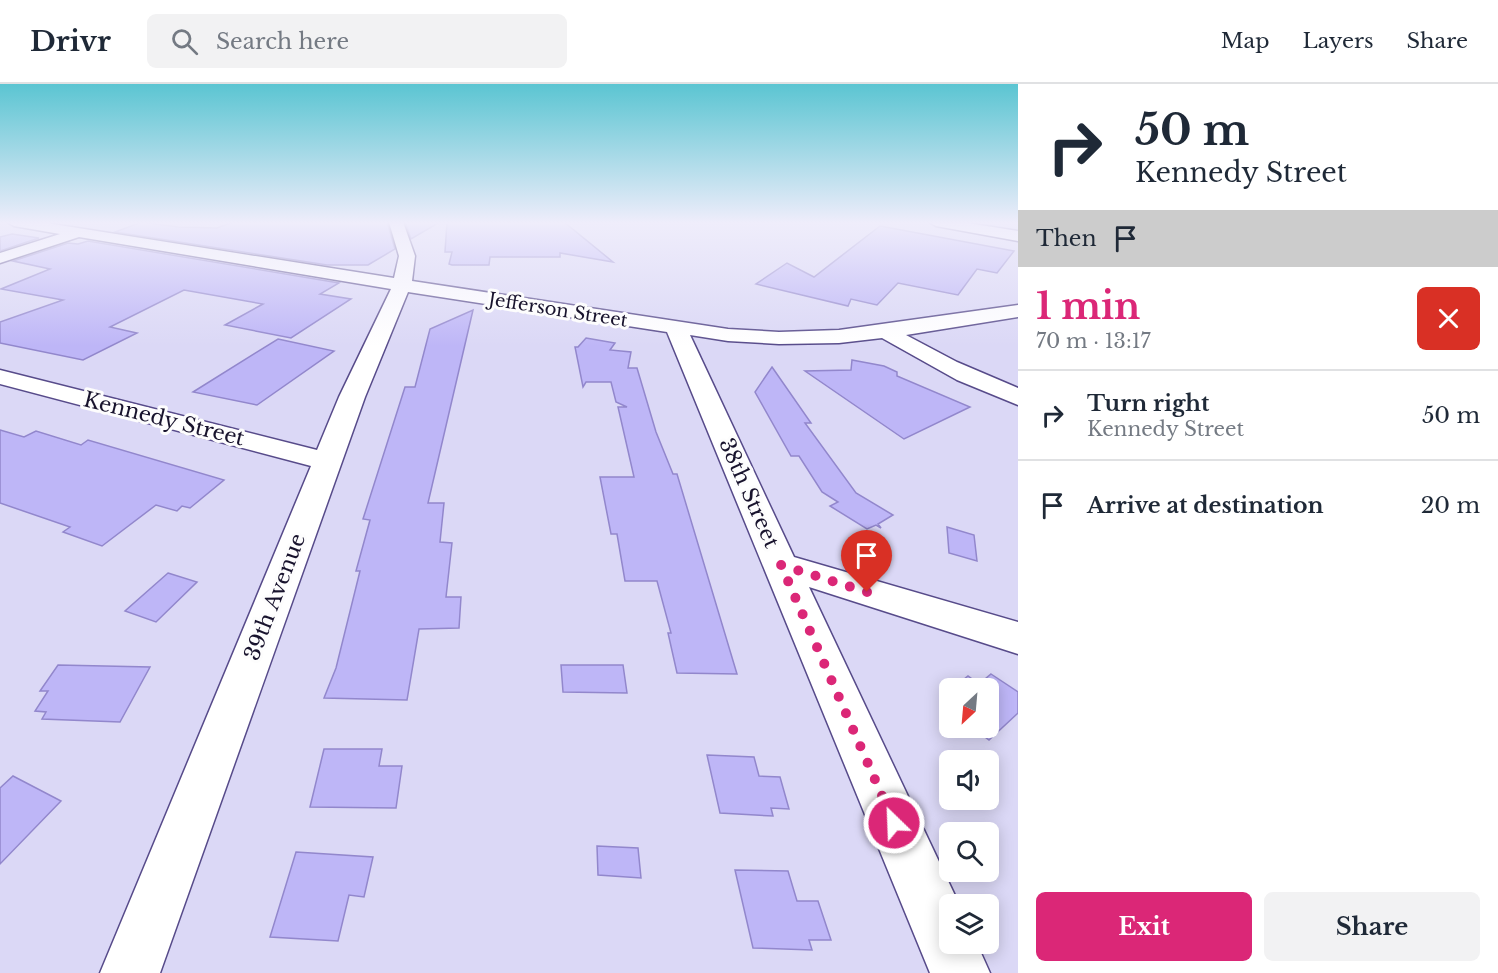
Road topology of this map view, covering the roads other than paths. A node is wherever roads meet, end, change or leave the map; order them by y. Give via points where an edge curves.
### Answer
1 (271, 263) edge
2 (405, 263) edge
3 (402, 285) junction
4 (1018, 311) edge
5 (676, 328) junction
6 (884, 330) junction
7 (0, 377) edge
8 (1018, 397) edge
9 (327, 461) junction
10 (781, 565) junction
11 (1018, 638) edge
12 (130, 973) edge
13 (960, 973) edge

1 - 3 street, Jefferson Street
2 - 3 street, 39th Avenue
3 - 5 street, Jefferson Street
3 - 9 street, 39th Avenue
4 - 6 street
5 - 6 street via 780,338
5 - 10 street, 38th Street
6 - 8 street via 921,354 983,385
7 - 9 street, Kennedy Street
9 - 12 street, 39th Avenue
10 - 11 street
10 - 13 street, 38th Street

